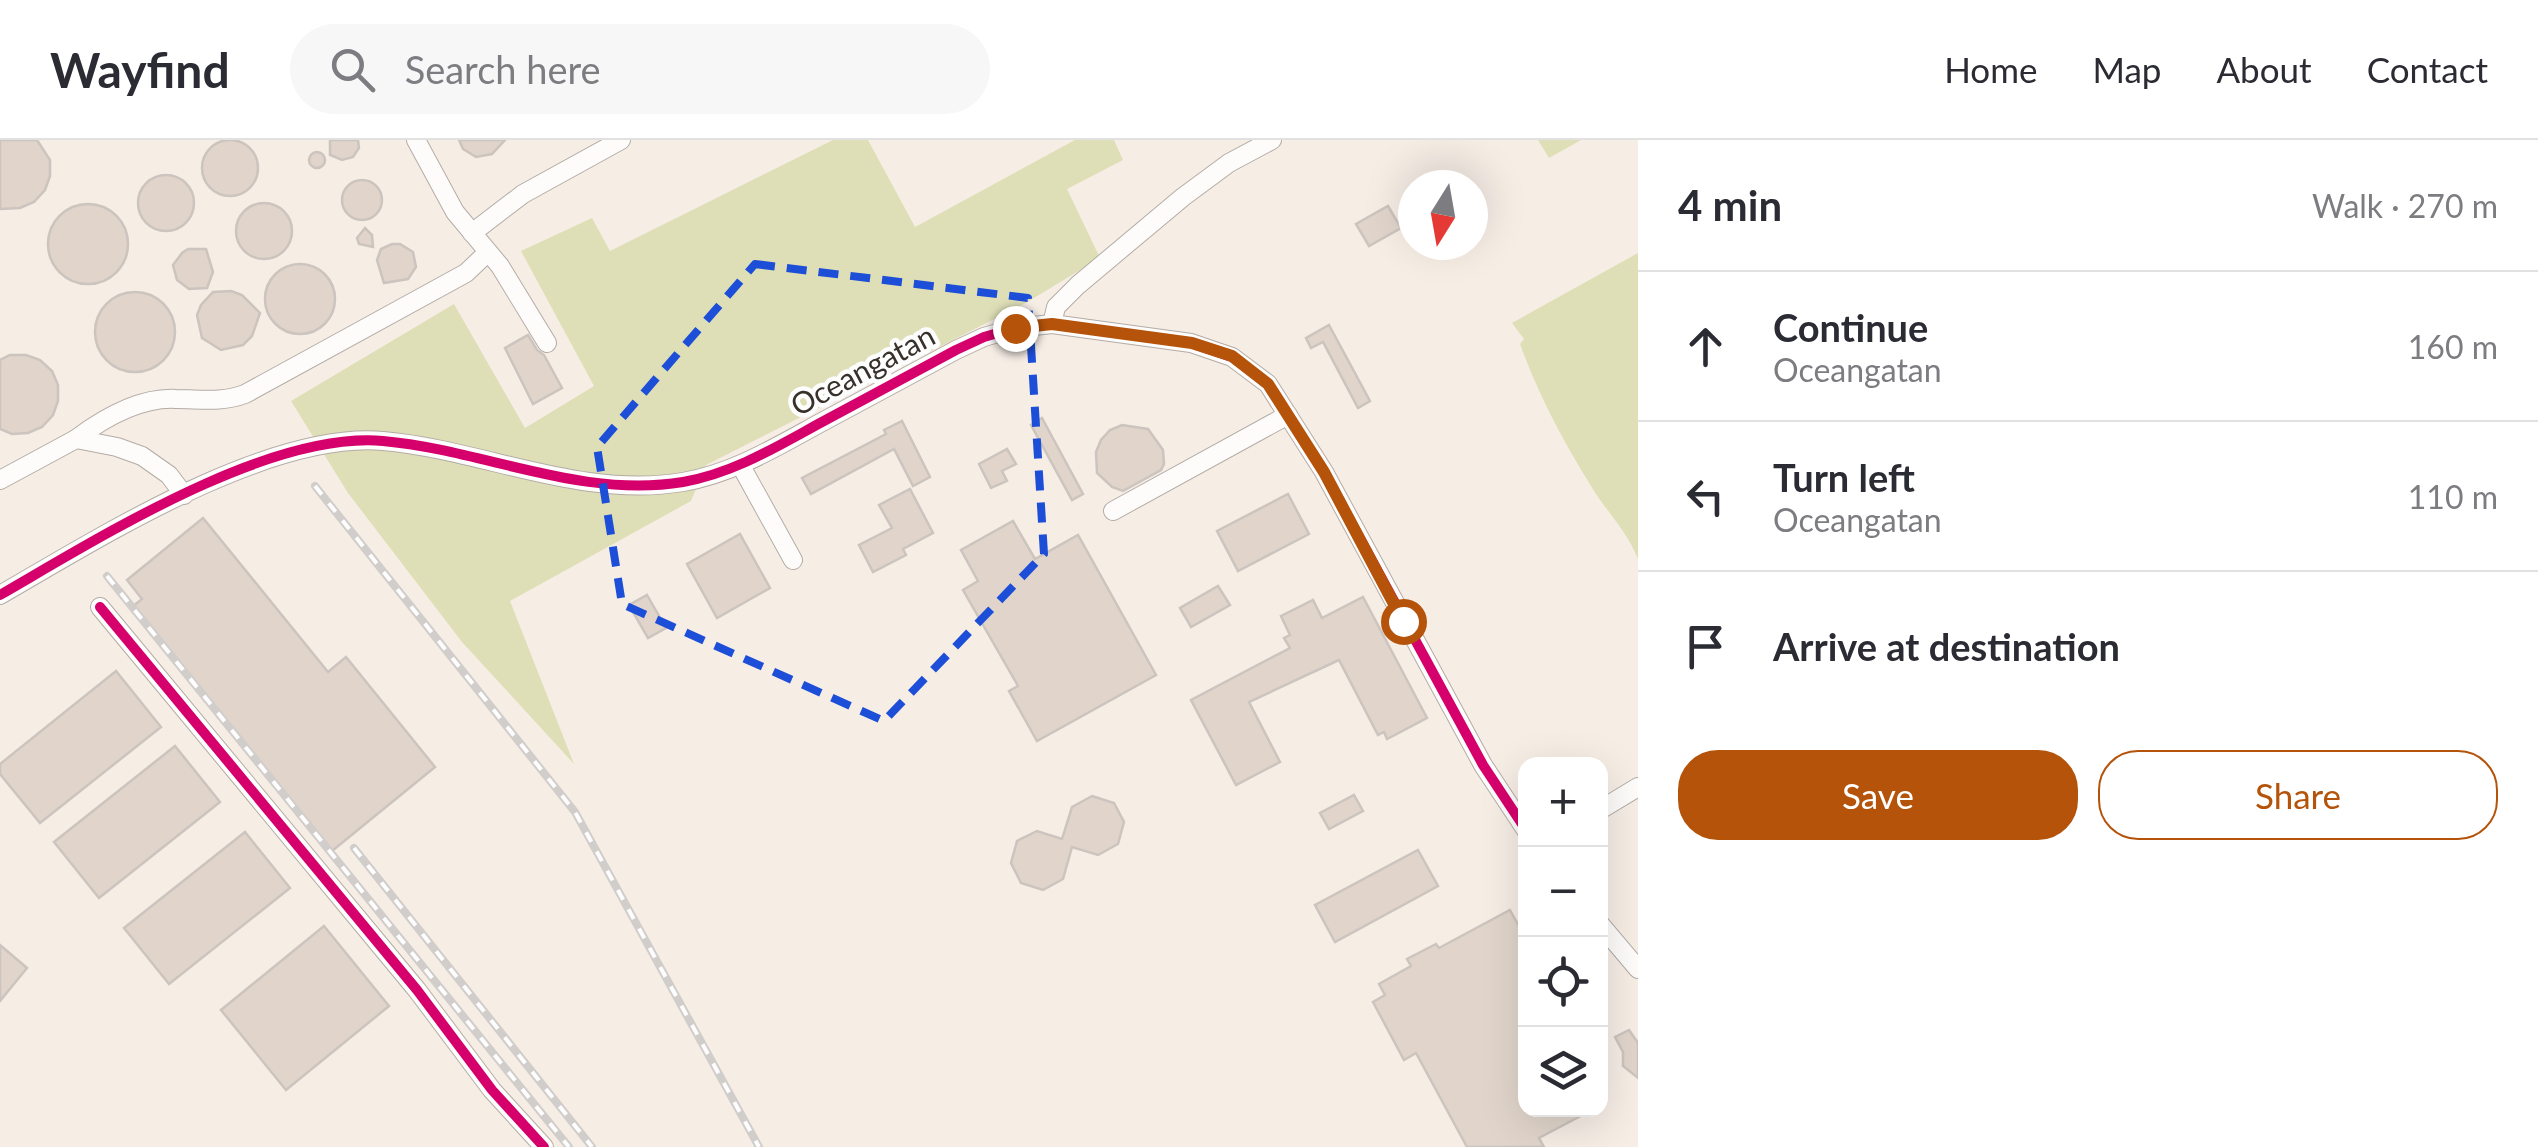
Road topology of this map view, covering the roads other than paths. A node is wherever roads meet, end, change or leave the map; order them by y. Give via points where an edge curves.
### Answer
1 (416, 140) edge
2 (621, 140) edge
3 (1272, 140) edge
4 (472, 233) junction
5 (487, 254) junction
6 (1052, 324) junction
7 (547, 343) dead end
8 (1288, 415) junction
9 (76, 439) junction
10 (742, 466) junction
11 (0, 480) edge
12 (184, 495) junction
13 (1113, 511) dead end
14 (793, 560) dead end
15 (0, 595) edge
16 (100, 607) dead end
17 (1638, 787) edge
18 (1517, 798) edge
19 (1608, 805) edge
20 (1608, 933) edge
21 (1638, 969) edge
22 (544, 1147) edge

1 - 4 street
2 - 4 street via 523,194
3 - 6 street via 1229,163 1123,247 1056,307
4 - 5 street
5 - 7 street
5 - 9 street via 466,273 245,394 226,401 146,402
6 - 8 street, Oceangatan via 1192,343 1232,356 1268,384
6 - 10 street, Oceangatan via 984,336
8 - 13 street
8 - 18 street, Oceangatan via 1403,621
9 - 11 street
9 - 12 street via 142,456 169,474
10 - 12 street, Oceangatan via 683,482 612,485 427,448 340,442 303,447
10 - 14 street
12 - 15 street, Oceangatan
16 - 22 street
17 - 19 street
20 - 21 street

